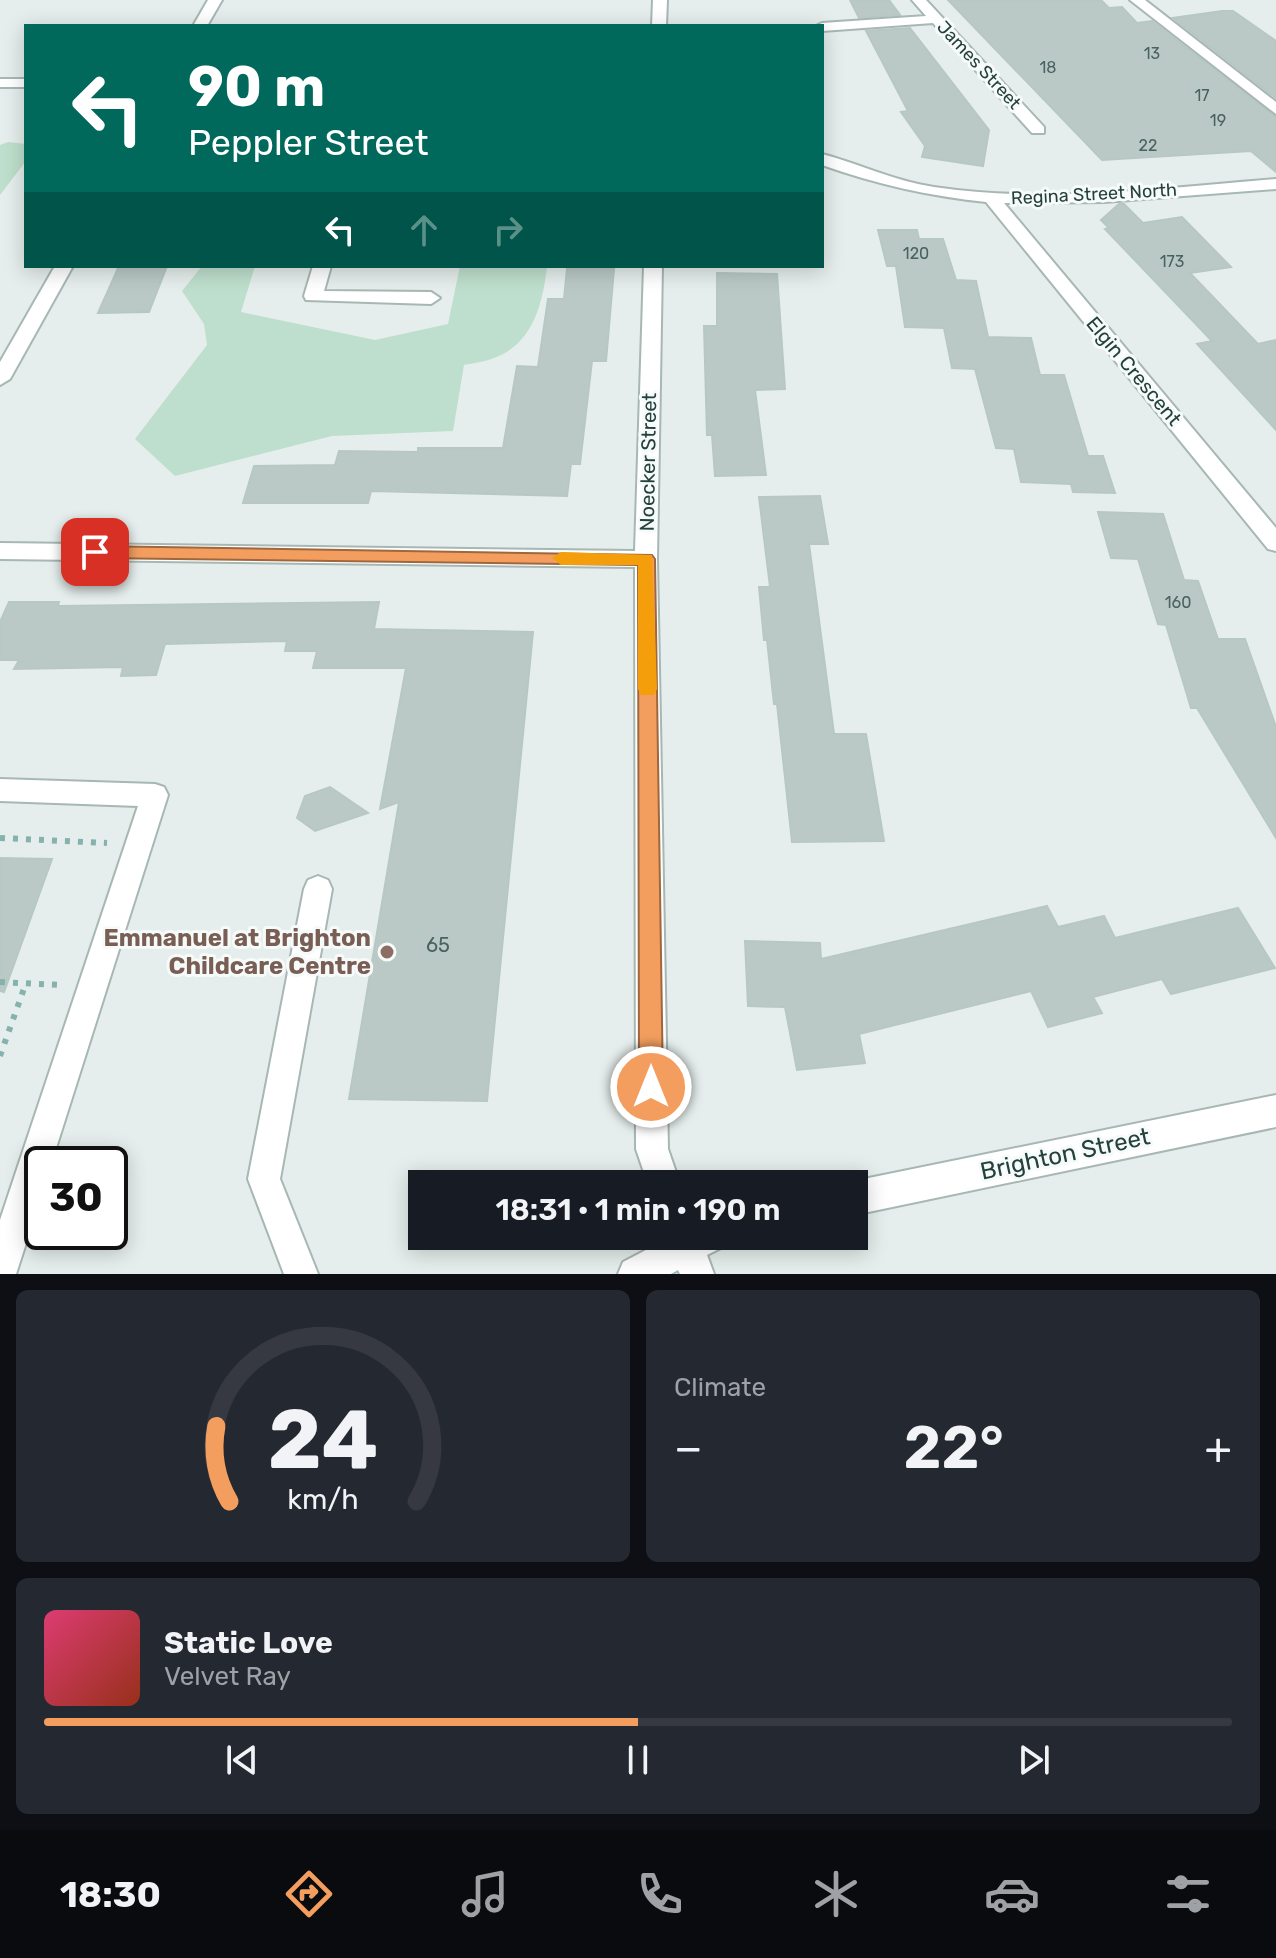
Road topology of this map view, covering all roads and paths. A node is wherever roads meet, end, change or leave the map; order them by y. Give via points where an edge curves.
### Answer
1 (215, 0) edge
2 (660, 0) edge
3 (919, 0) edge
4 (1137, 0) edge
5 (936, 19) junction
6 (201, 24) edge
7 (659, 24) edge
8 (824, 27) edge
9 (0, 83) edge
10 (24, 83) edge
11 (1276, 109) edge
12 (1038, 130) dead end
13 (824, 160) edge
14 (1276, 184) edge
15 (991, 198) junction
16 (63, 268) edge
17 (321, 268) edge
18 (653, 268) edge
19 (431, 298) dead end
20 (0, 379) edge
21 (1276, 543) edge
22 (0, 551) edge
23 (646, 559) junction
24 (0, 790) edge
25 (0, 838) edge
26 (140, 844) junction
27 (318, 889) dead end
28 (0, 982) edge
29 (26, 983) junction
30 (93, 986) junction
31 (0, 1056) edge
32 (1276, 1111) edge
33 (659, 1170) edge
34 (868, 1195) edge
35 (689, 1250) edge
36 (0, 1272) edge
37 (301, 1274) edge
38 (635, 1274) edge

1 - 6 street
2 - 7 street
3 - 5 street, James Street
4 - 11 street
5 - 8 street
5 - 12 street, James Street
9 - 10 street
13 - 15 street, Regina Street North via 947,194
14 - 15 street, Regina Street North
15 - 21 street, Elgin Crescent
16 - 20 street
17 - 19 street via 313,296
18 - 23 street, Noecker Street
22 - 23 street
23 - 33 street, Noecker Street via 652,1149
24 - 26 street via 155,795
25 - 26 path
26 - 30 street
27 - 37 street via 264,1179
28 - 29 path
29 - 30 path
29 - 31 path
30 - 36 street
32 - 34 street, Brighton Street
35 - 38 street

